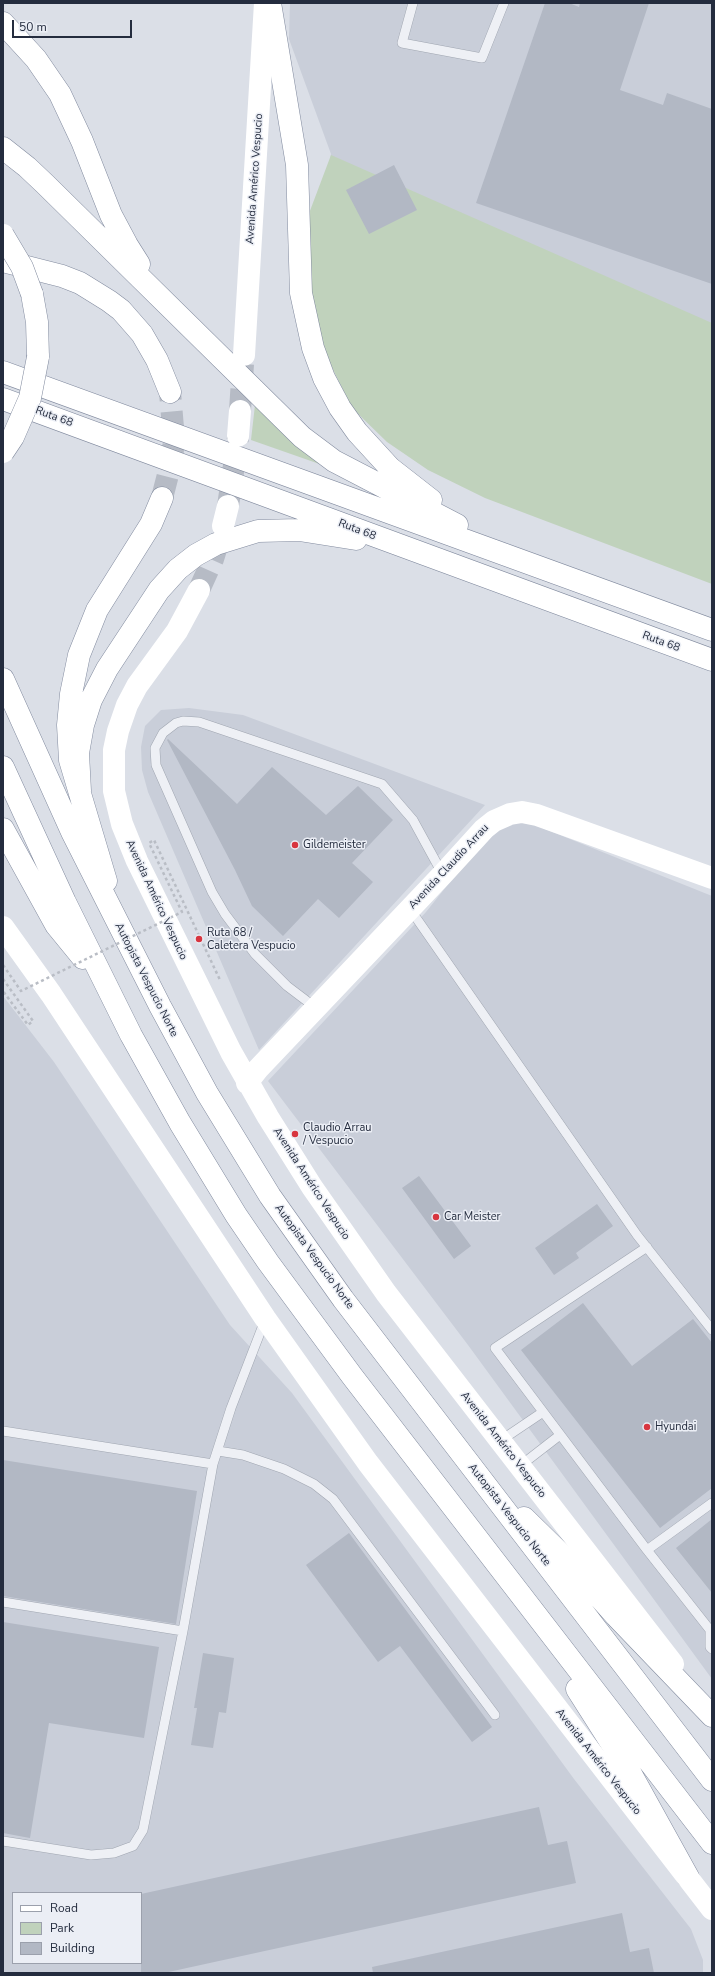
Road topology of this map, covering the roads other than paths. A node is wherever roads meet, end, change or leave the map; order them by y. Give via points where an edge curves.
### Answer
1 (265, 3) edge
2 (270, 3) edge
3 (413, 3) edge
4 (504, 3) edge
5 (3, 24) edge
6 (3, 148) edge
7 (3, 236) edge
8 (3, 261) edge
9 (165, 301) junction
10 (244, 355) tunnel mouth
11 (3, 372) edge
12 (170, 392) tunnel mouth
13 (3, 399) edge
14 (240, 411) tunnel mouth
15 (238, 436) tunnel mouth
16 (3, 452) edge
17 (162, 498) tunnel mouth
18 (398, 546) junction
19 (528, 563) junction
20 (200, 590) tunnel mouth
21 (712, 630) edge
22 (712, 660) edge
23 (3, 679) edge
24 (3, 767) edge
25 (80, 791) junction
26 (3, 803) edge
27 (3, 829) edge
28 (3, 861) edge
29 (443, 874) junction
30 (712, 878) edge
31 (410, 909) junction
32 (117, 923) junction
33 (56, 925) junction
34 (3, 927) edge
35 (89, 966) junction
36 (109, 991) junction
37 (316, 1008) junction
38 (247, 1083) junction
39 (647, 1247) junction
40 (266, 1318) junction
41 (712, 1330) edge
42 (543, 1412) junction
43 (3, 1432) edge
44 (560, 1435) junction
45 (500, 1441) junction
46 (218, 1451) junction
47 (214, 1464) junction
48 (520, 1466) junction
49 (486, 1485) junction
50 (712, 1503) edge
51 (647, 1550) junction
52 (503, 1571) junction
53 (3, 1602) edge
54 (711, 1629) edge
55 (183, 1631) junction
56 (712, 1650) edge
57 (496, 1715) dead end
58 (712, 1715) edge
59 (712, 1780) edge
60 (3, 1841) edge
61 (712, 1843) edge
62 (688, 1877) junction
63 (712, 1909) edge

1 - 10 main road, Avenida Américo Vespucio
2 - 19 main road via 297,165 301,292 308,330 324,378 357,432 390,468 422,494
3 - 4 lane via 402,43 482,58
5 - 9 main road via 36,59 60,94 126,246
6 - 9 main road via 36,175
7 - 16 main road, bridge via 22,267 32,294 37,322 38,357 34,385 28,403 13,437
8 - 12 main road via 80,283 121,310 142,334 157,360
9 - 19 main road via 286,423 319,450 363,477
11 - 19 main road
13 - 18 main road, Ruta 68
14 - 15 main road
17 - 25 main road via 151,524 97,610 79,655 71,694 68,739 70,760
18 - 22 main road, Ruta 68
18 - 25 main road via 299,530 270,530 227,540 187,562 159,590 107,669 91,700 78,753
19 - 21 main road
20 - 38 main road, Avenida Américo Vespucio via 177,631 137,686 127,705 114,750 114,791 122,824 137,861
23 - 32 main road, Autopista Vespucio Norte via 72,832
24 - 36 main road
25 - 32 main road
26 - 35 main road
27 - 33 main road
28 - 33 main road
29 - 30 main road, Avenida Claudio Arrau via 494,820 522,812 537,814
29 - 31 main road, Avenida Claudio Arrau
29 - 37 lane via 413,820 382,784 199,722 183,721 163,732 155,748 156,765 212,892 255,954 287,986
31 - 37 main road, Avenida Claudio Arrau
31 - 39 lane
32 - 49 main road, Autopista Vespucio Norte via 181,1047 270,1196 343,1299
33 - 35 main road
34 - 40 main road, Avenida Américo Vespucio via 51,994
35 - 36 main road
36 - 52 main road via 184,1130 236,1215 352,1376
37 - 38 main road, Avenida Claudio Arrau
38 - 45 main road, Avenida Américo Vespucio via 361,1258
39 - 41 lane
39 - 42 lane via 495,1348
40 - 46 lane via 231,1408
40 - 62 main road, Avenida Américo Vespucio via 368,1463
42 - 44 lane
42 - 45 lane
43 - 47 lane
44 - 48 lane
44 - 51 lane
45 - 48 main road, Avenida Américo Vespucio
46 - 47 lane
46 - 57 lane via 243,1455 284,1469 314,1484 333,1499
47 - 55 lane
48 - 58 main road, Avenida Américo Vespucio
49 - 58 main road via 563,1556 616,1616
49 - 59 main road, Autopista Vespucio Norte
50 - 51 lane
51 - 54 lane
52 - 61 main road
52 - 62 main road via 632,1774
53 - 55 lane
54 - 56 lane
55 - 60 lane via 142,1830 133,1846 114,1854 91,1855
62 - 63 main road, Avenida Américo Vespucio

